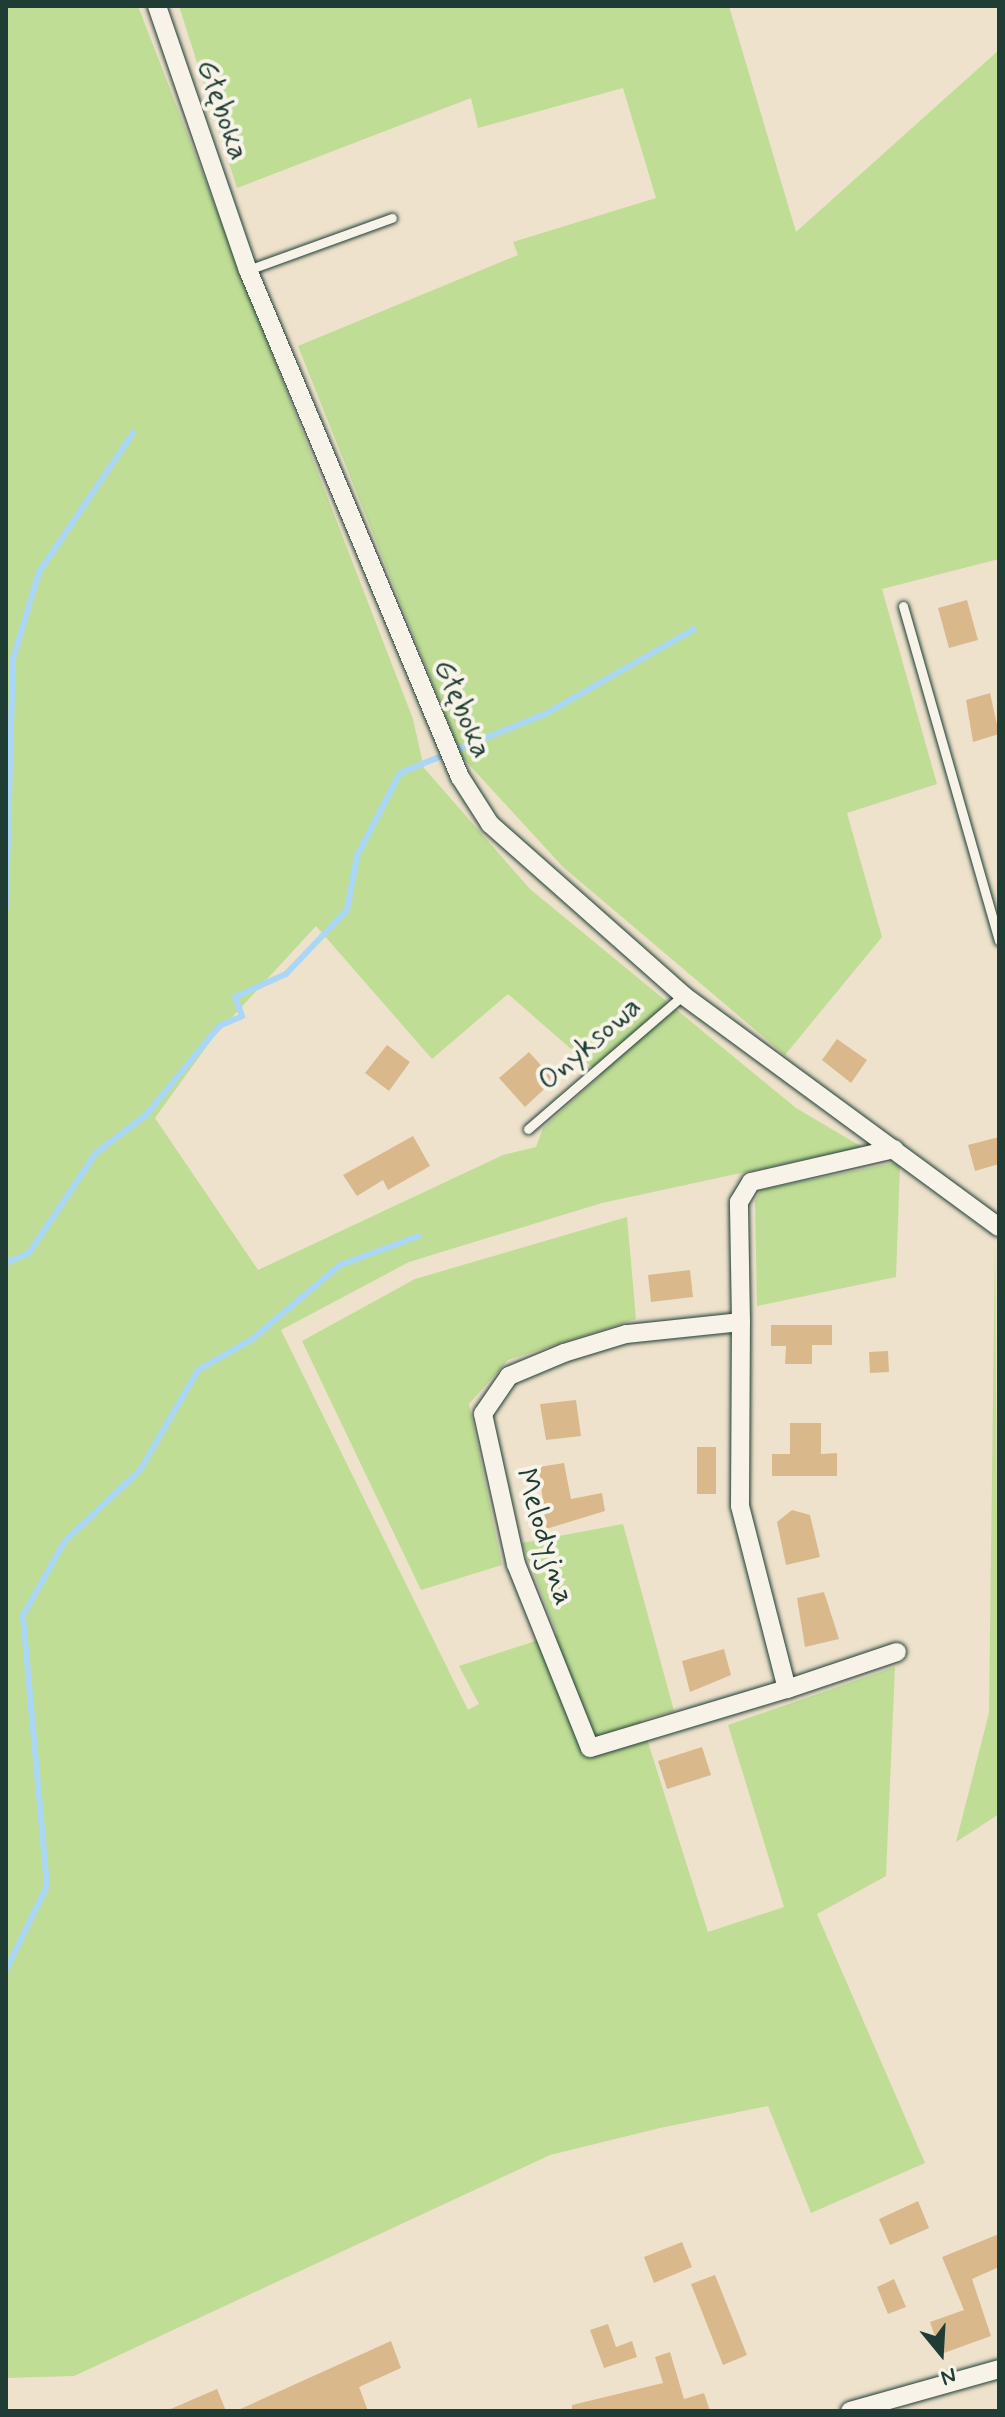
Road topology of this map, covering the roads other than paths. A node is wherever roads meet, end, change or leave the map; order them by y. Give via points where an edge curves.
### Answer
1 (157, 6) edge
2 (392, 218) dead end
3 (248, 270) junction
4 (903, 606) dead end
5 (999, 941) edge
6 (683, 995) junction
7 (528, 1129) dead end
8 (894, 1149) junction
9 (999, 1227) edge
10 (741, 1322) junction
11 (897, 1652) dead end
12 (787, 1689) junction
13 (999, 2369) edge
14 (850, 2411) edge

1 - 3 street, Głęboka
2 - 3 lane
3 - 6 street, Głęboka via 460,777 523,859
4 - 5 lane
6 - 7 lane, Onyksowa
6 - 8 street, Głęboka
8 - 9 street, Głęboka
8 - 10 street via 751,1182 739,1202
10 - 12 street via 740,1506
10 - 12 street, Melodyjna via 626,1334 539,1362 509,1376 483,1414 516,1564 590,1748
11 - 12 street, Melodyjna
13 - 14 street

